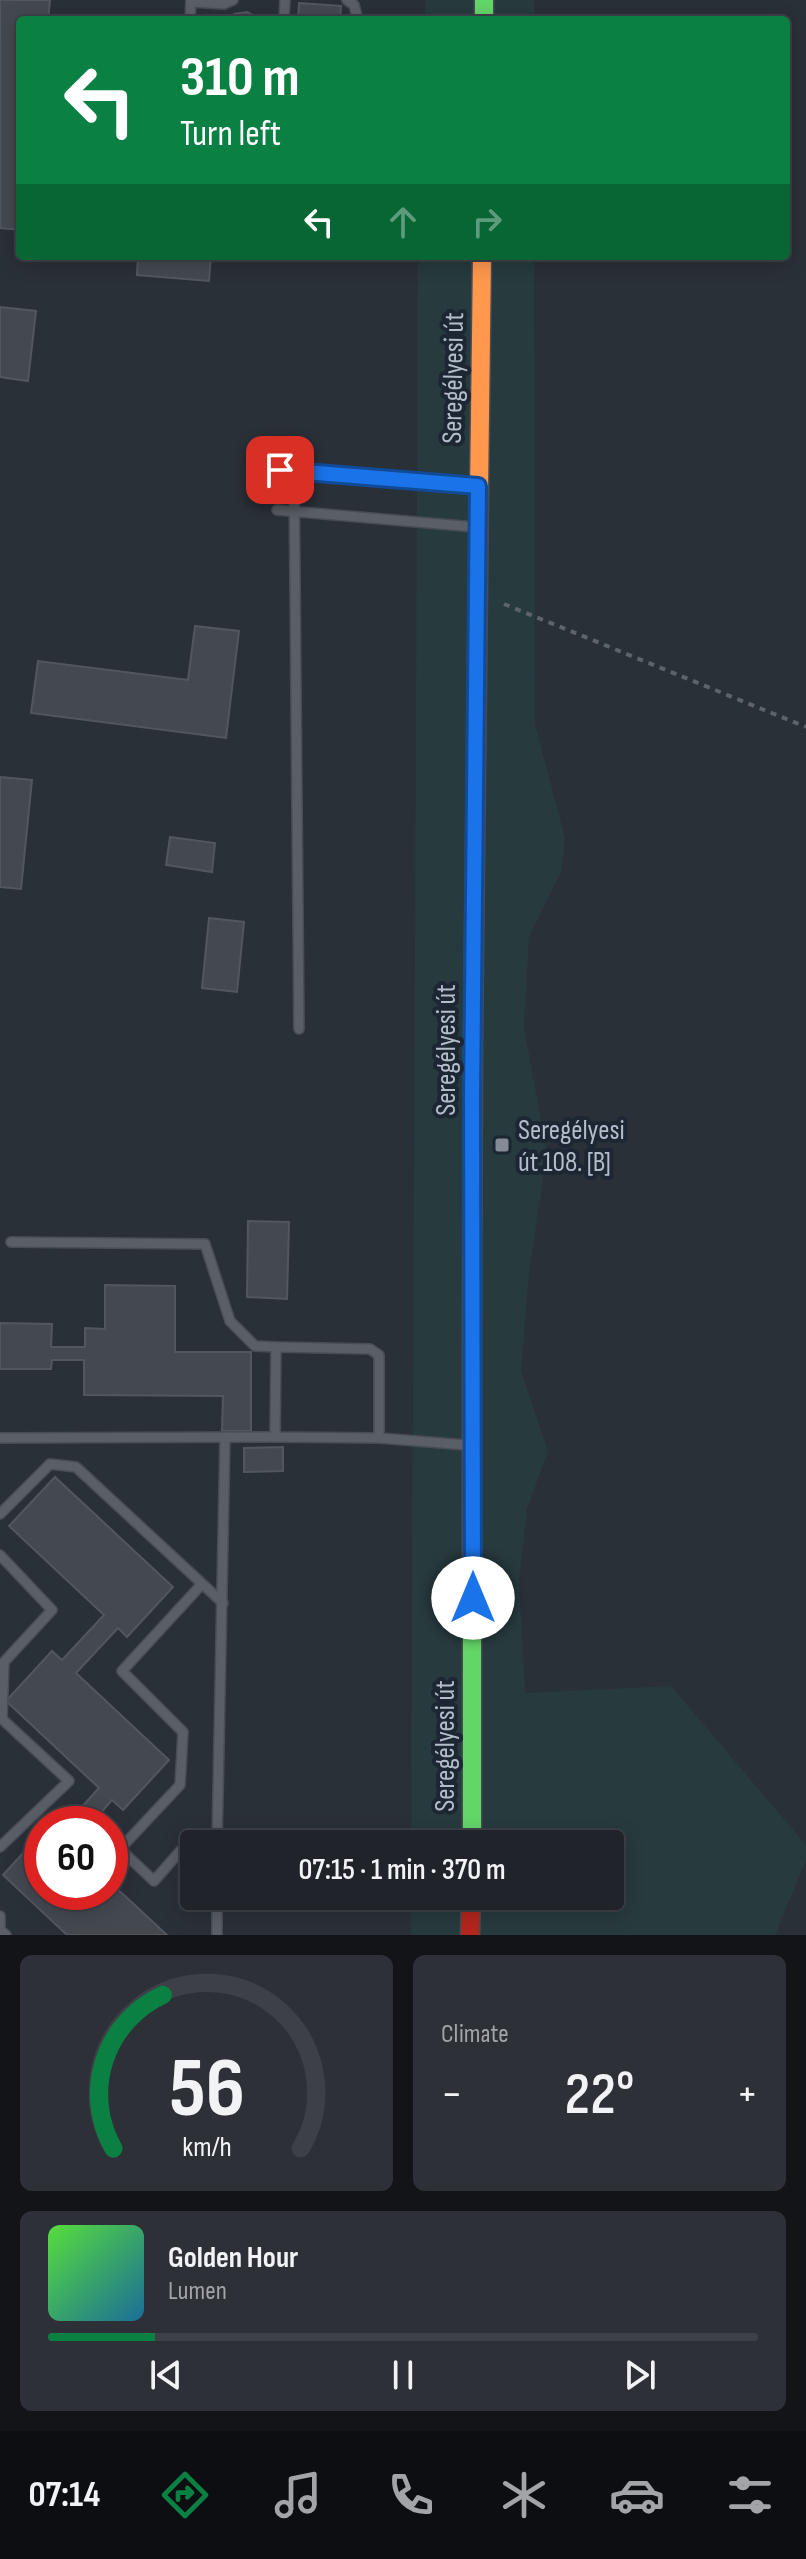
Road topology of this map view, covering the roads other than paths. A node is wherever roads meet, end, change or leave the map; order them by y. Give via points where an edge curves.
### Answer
1 (233, 0) edge
2 (191, 1) edge
3 (482, 260) edge
4 (280, 470) dead end
5 (294, 471) junction
6 (478, 486) junction
7 (277, 510) dead end
8 (294, 511) junction
9 (478, 527) junction
10 (299, 1029) dead end
11 (11, 1242) dead end
12 (276, 1347) junction
13 (225, 1437) junction
14 (275, 1437) junction
15 (0, 1438) edge
16 (379, 1438) junction
17 (473, 1445) junction
18 (0, 1514) edge
19 (0, 1555) edge
20 (202, 1584) junction
21 (223, 1603) junction
22 (217, 1830) edge
23 (472, 1830) edge
24 (0, 1847) edge
25 (180, 1851) edge
26 (217, 1910) edge
27 (471, 1910) edge
28 (0, 1916) edge
29 (6, 1935) edge
30 (217, 1935) edge
31 (470, 1935) edge

1 - 2 lane
3 - 6 main road, Seregélyesi út
4 - 5 lane
5 - 6 lane
5 - 8 lane
6 - 9 main road, Seregélyesi út
7 - 8 lane
8 - 9 lane
8 - 10 lane
9 - 17 main road, Seregélyesi út
11 - 12 lane via 205,1244 230,1321 255,1346
12 - 14 lane
12 - 16 lane via 370,1349 379,1355
13 - 14 lane
13 - 15 lane
13 - 21 lane
14 - 16 lane
16 - 17 lane
17 - 23 main road, Seregélyesi út
18 - 20 lane via 50,1464 76,1467
19 - 24 lane via 52,1610 4,1662 2,1719 69,1781
20 - 21 lane
20 - 25 lane via 122,1671 183,1732 180,1785 120,1849 154,1881
21 - 22 lane
26 - 30 lane
27 - 31 main road
28 - 29 lane via 0,1930

